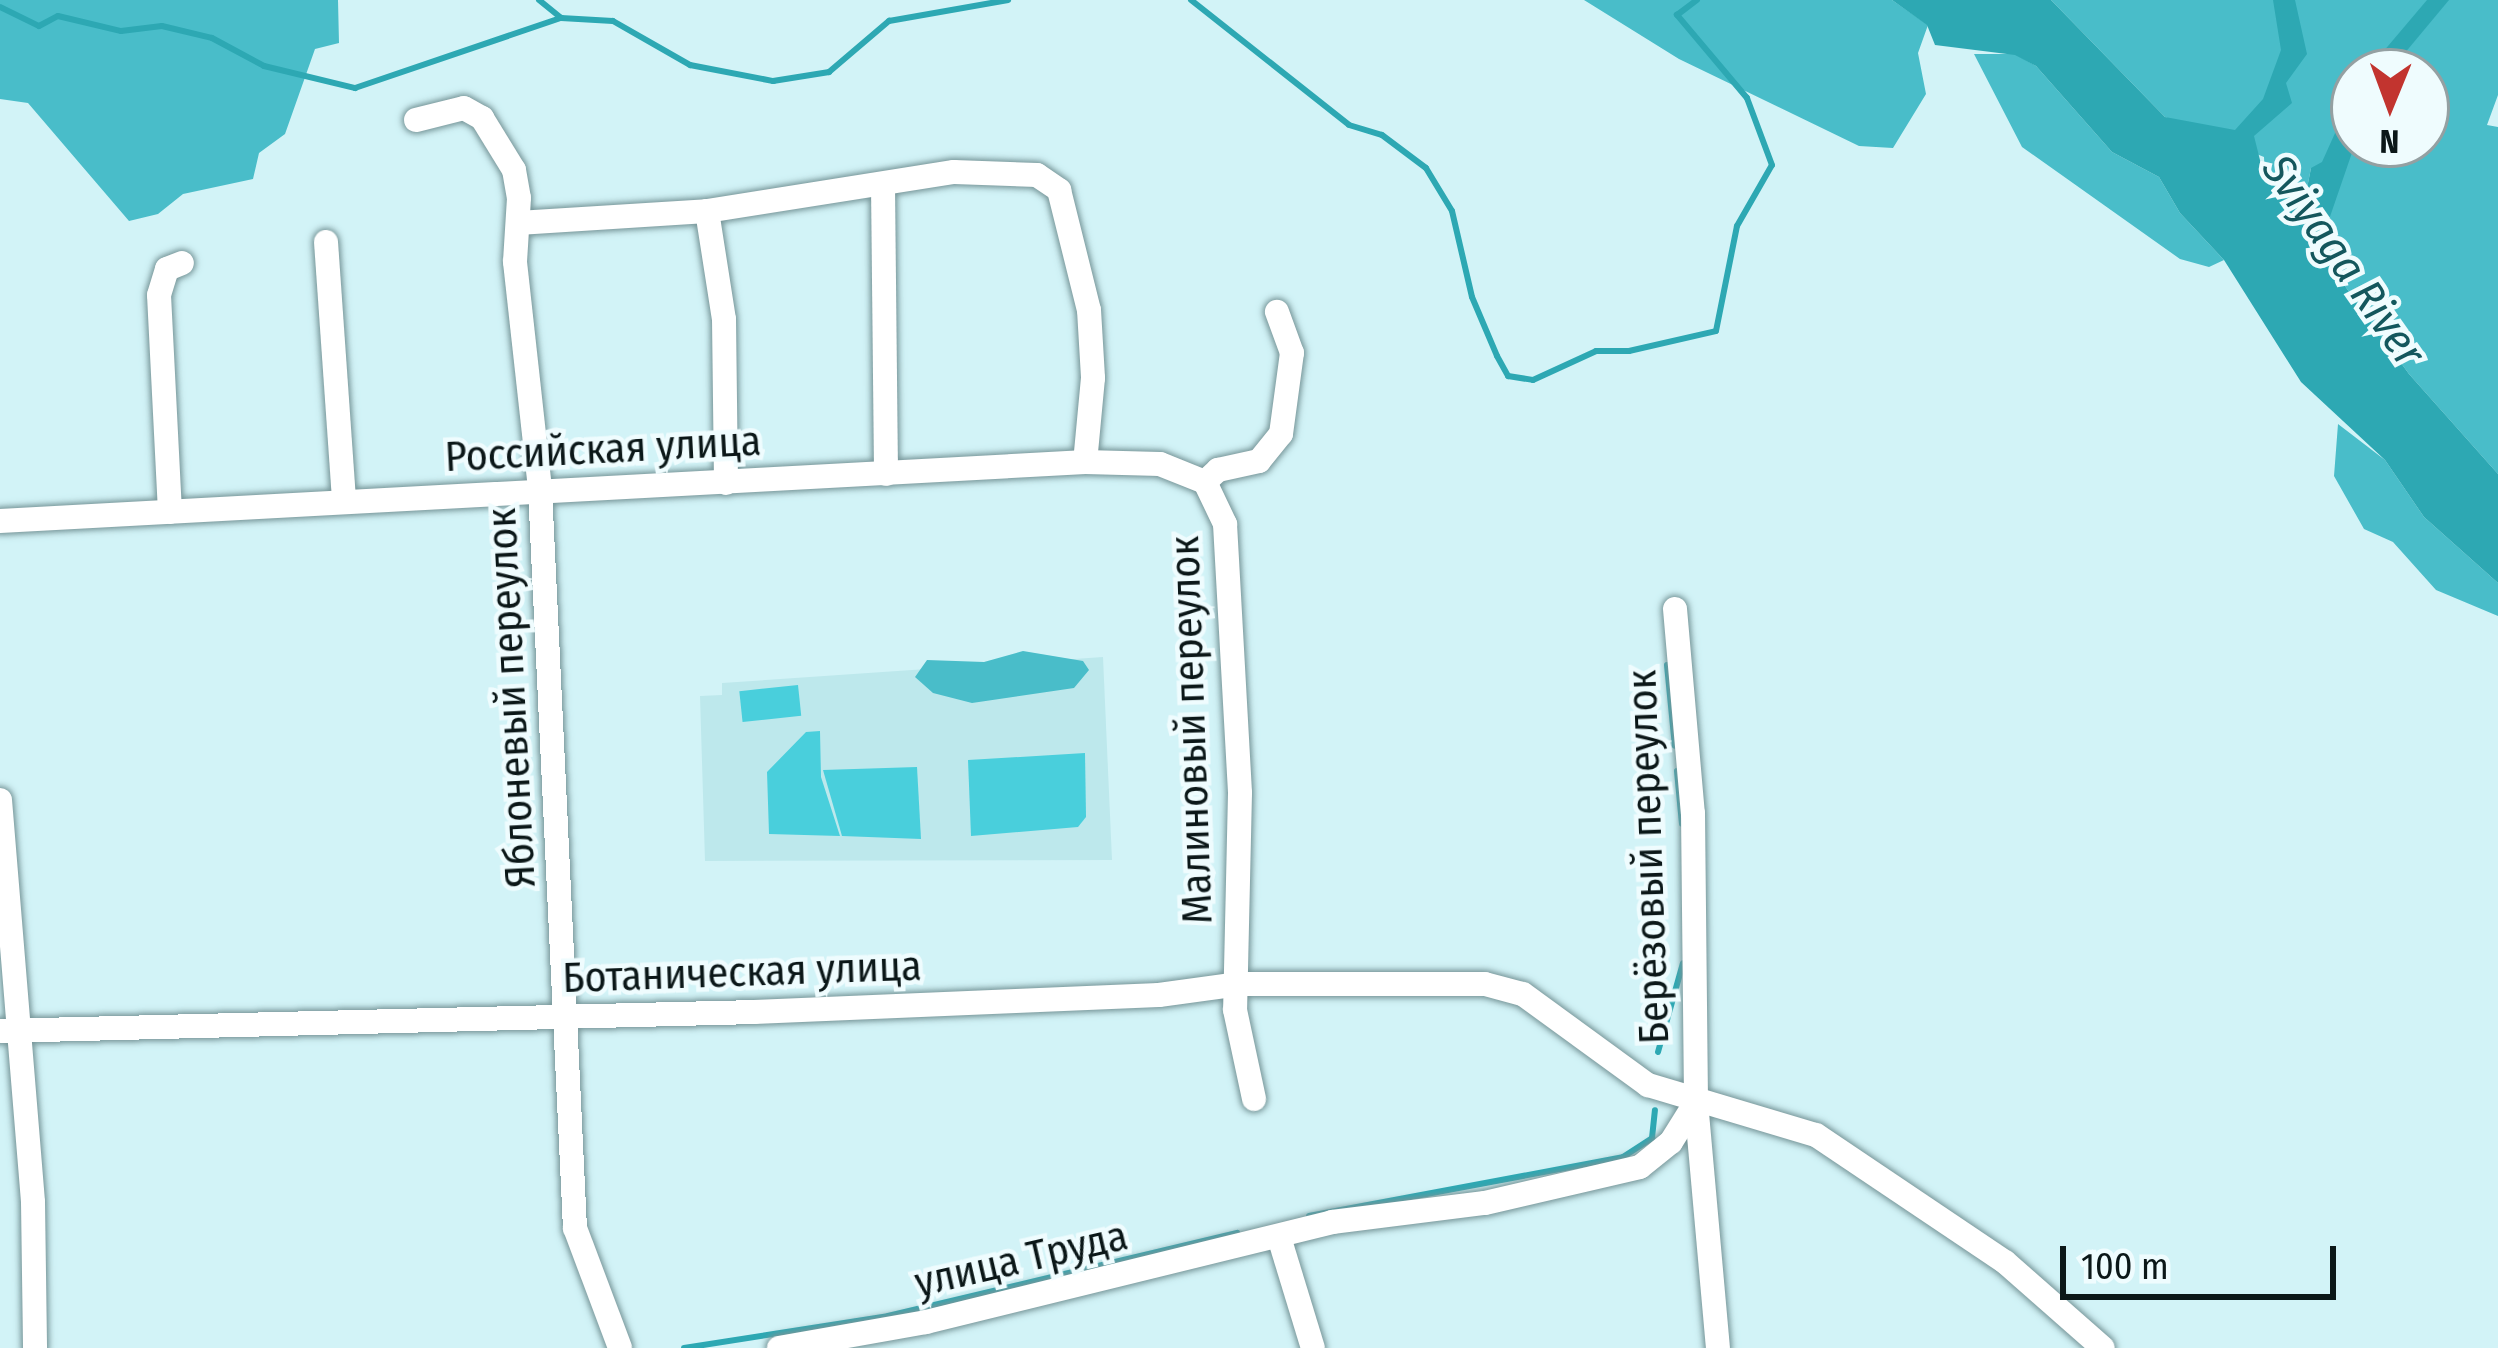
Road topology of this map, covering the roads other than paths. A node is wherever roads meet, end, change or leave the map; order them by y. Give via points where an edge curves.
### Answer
1 (416, 120) dead end
2 (883, 185) junction
3 (706, 211) junction
4 (518, 224) junction
5 (326, 242) dead end
6 (182, 263) dead end
7 (1277, 312) dead end
8 (1085, 462) junction
9 (886, 474) junction
10 (1205, 482) junction
11 (726, 483) junction
12 (540, 489) junction
13 (344, 501) junction
14 (170, 512) junction
15 (0, 521) edge
16 (1675, 609) dead end
17 (0, 800) edge
18 (1239, 984) junction
19 (566, 1018) junction
20 (10, 1030) edge
21 (1254, 1099) dead end
22 (1696, 1102) junction
23 (1280, 1238) junction
24 (35, 1348) edge
25 (620, 1348) edge
26 (779, 1348) edge
27 (1313, 1348) edge
28 (1718, 1348) edge
29 (2103, 1348) edge

1 - 4 street, Яблоневый переулок via 464,108 482,118 514,170
2 - 3 street
2 - 8 street via 953,172 1037,175 1059,190 1089,310 1094,378
2 - 9 street
3 - 4 street
3 - 11 street via 724,319
4 - 12 street, Яблоневый переулок
5 - 13 street
6 - 14 street via 167,269 159,295
7 - 10 street, Малиновый переулок via 1292,352 1281,434 1259,461 1218,470
8 - 9 street, Российская улица
8 - 10 street, Российская улица via 1160,464
9 - 11 street, Российская улица
10 - 18 street, Малиновый переулок via 1226,524 1240,793
11 - 12 street, Российская улица
12 - 13 street, Российская улица
12 - 19 street, Яблоневый переулок
13 - 14 street, Российская улица
14 - 15 street, Российская улица
16 - 22 street, Берёзовый переулок via 1693,813
17 - 20 street
18 - 19 street, Ботаническая улица via 1159,995
18 - 21 street, Малиновый переулок via 1235,1010
18 - 22 street, Ботаническая улица via 1485,984 1523,994 1619,1071
19 - 20 street, Ботаническая улица
19 - 25 street, Яблоневый переулок via 575,1228
20 - 24 street
22 - 23 street, улица Труда via 1671,1142 1640,1167
22 - 28 street
22 - 29 street via 1816,1135 2005,1262
23 - 26 street, улица Труда via 926,1322
23 - 27 street

